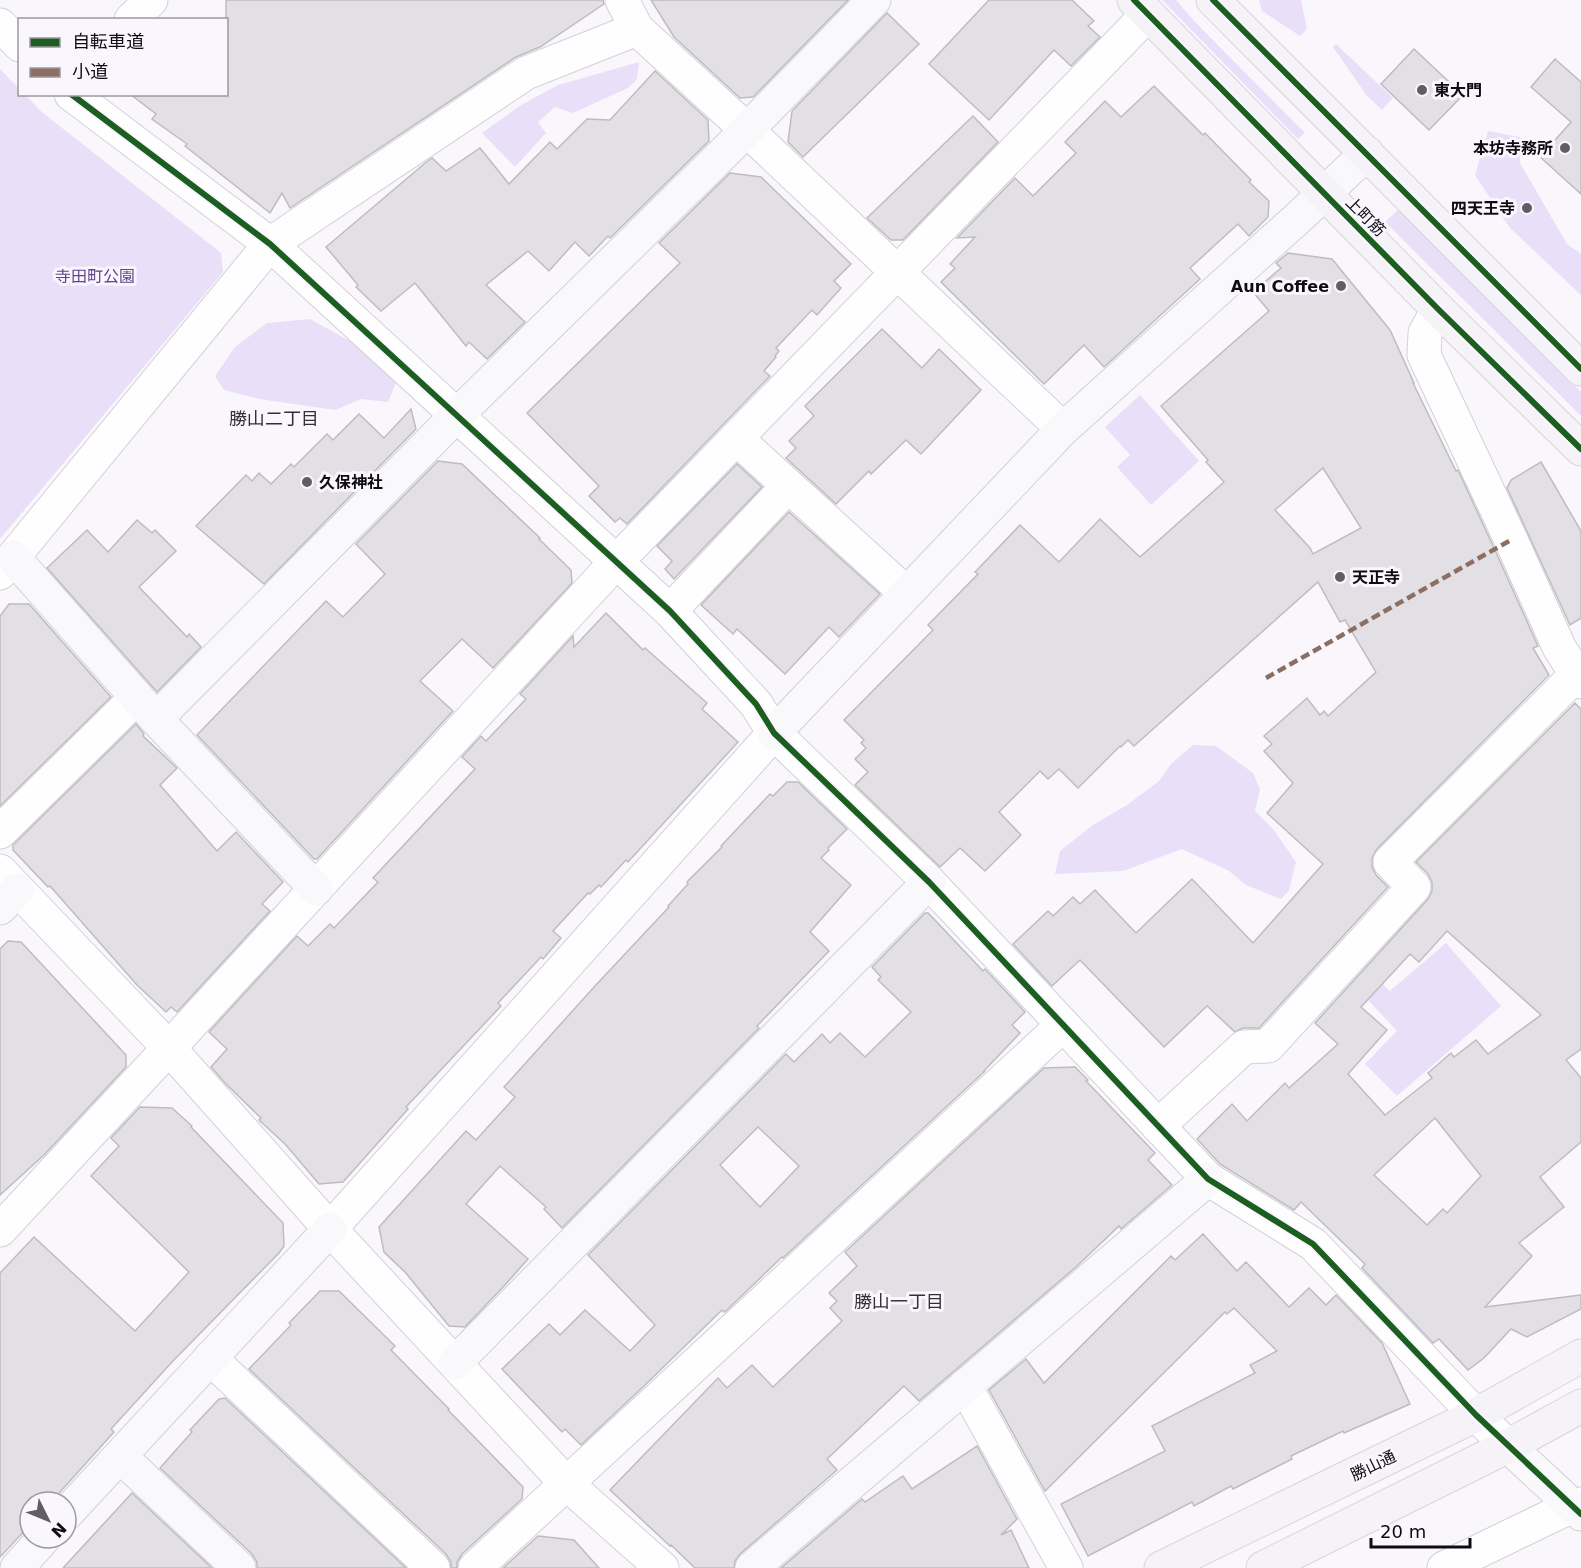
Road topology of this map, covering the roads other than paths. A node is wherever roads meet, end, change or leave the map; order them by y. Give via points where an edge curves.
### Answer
1 (151, 0) edge
2 (622, 0) edge
3 (874, 0) edge
4 (1213, 0) edge
5 (1141, 7) edge
6 (133, 18) edge
7 (0, 25) edge
8 (637, 29) junction
9 (18, 43) edge
10 (74, 96) edge
11 (747, 130) junction
12 (1366, 153) junction
13 (1324, 193) junction
14 (270, 244) junction
15 (897, 272) junction
16 (1438, 309) junction
17 (1581, 369) edge
18 (457, 415) junction
19 (1064, 429) junction
20 (736, 438) junction
21 (1581, 449) edge
22 (788, 486) junction
23 (616, 562) junction
24 (6, 565) edge
25 (906, 593) junction
26 (670, 611) junction
27 (1570, 639) edge
28 (1579, 679) edge
29 (146, 708) junction
30 (774, 733) junction
31 (0, 832) edge
32 (930, 882) junction
33 (316, 889) junction
34 (6, 890) edge
35 (1063, 1025) junction
36 (169, 1048) junction
37 (1158, 1125) junction
38 (1208, 1179) junction
39 (330, 1229) junction
40 (0, 1230) edge
41 (1581, 1356) edge
42 (210, 1358) junction
43 (455, 1363) junction
44 (965, 1386) junction
45 (1581, 1406) edge
46 (1476, 1415) junction
47 (1508, 1446) junction
48 (120, 1456) junction
49 (567, 1484) junction
50 (78, 1501) edge
51 (1578, 1508) edge
52 (33, 1550) edge
53 (17, 1568) edge
54 (239, 1568) edge
55 (433, 1568) edge
56 (475, 1568) edge
57 (662, 1568) edge
58 (752, 1568) edge
59 (1066, 1568) edge
60 (1161, 1568) edge
61 (1263, 1568) edge
62 (1443, 1568) edge

1 - 6 street
2 - 8 street
3 - 11 street
4 - 12 main road
5 - 13 main road, 上町筋
5 - 15 street
7 - 9 street
8 - 11 street
8 - 14 street via 526,72
10 - 14 street
11 - 15 street
11 - 18 street
12 - 13 street
12 - 17 main road
13 - 16 main road, 上町筋
13 - 19 street
14 - 18 street
14 - 24 street
15 - 19 street
15 - 20 street
16 - 21 main road, 上町筋
16 - 27 street via 1425,333 1424,356 1511,540
18 - 23 street
18 - 29 street
19 - 25 street
20 - 22 street
20 - 23 street
22 - 25 street
22 - 26 street
23 - 26 street
23 - 33 street
24 - 29 street
25 - 30 street
26 - 30 street via 756,704
27 - 28 street
28 - 37 street via 1390,862 1413,887 1268,1046 1244,1047
29 - 31 street
29 - 33 street
30 - 32 street
30 - 39 street
32 - 35 street
32 - 43 street
33 - 36 street
34 - 36 street
35 - 37 street
35 - 49 street
36 - 39 street
36 - 40 street
37 - 38 street
38 - 44 street
38 - 46 street via 1313,1244
39 - 42 street
39 - 43 street
41 - 46 main road, 勝山通
42 - 48 street
42 - 55 street
43 - 49 street
44 - 58 street
44 - 59 street
45 - 47 main road
46 - 47 street
46 - 60 main road, 勝山通
47 - 51 street
47 - 61 main road
48 - 50 street
48 - 54 street
49 - 56 street
49 - 57 street
51 - 62 street
52 - 53 street

